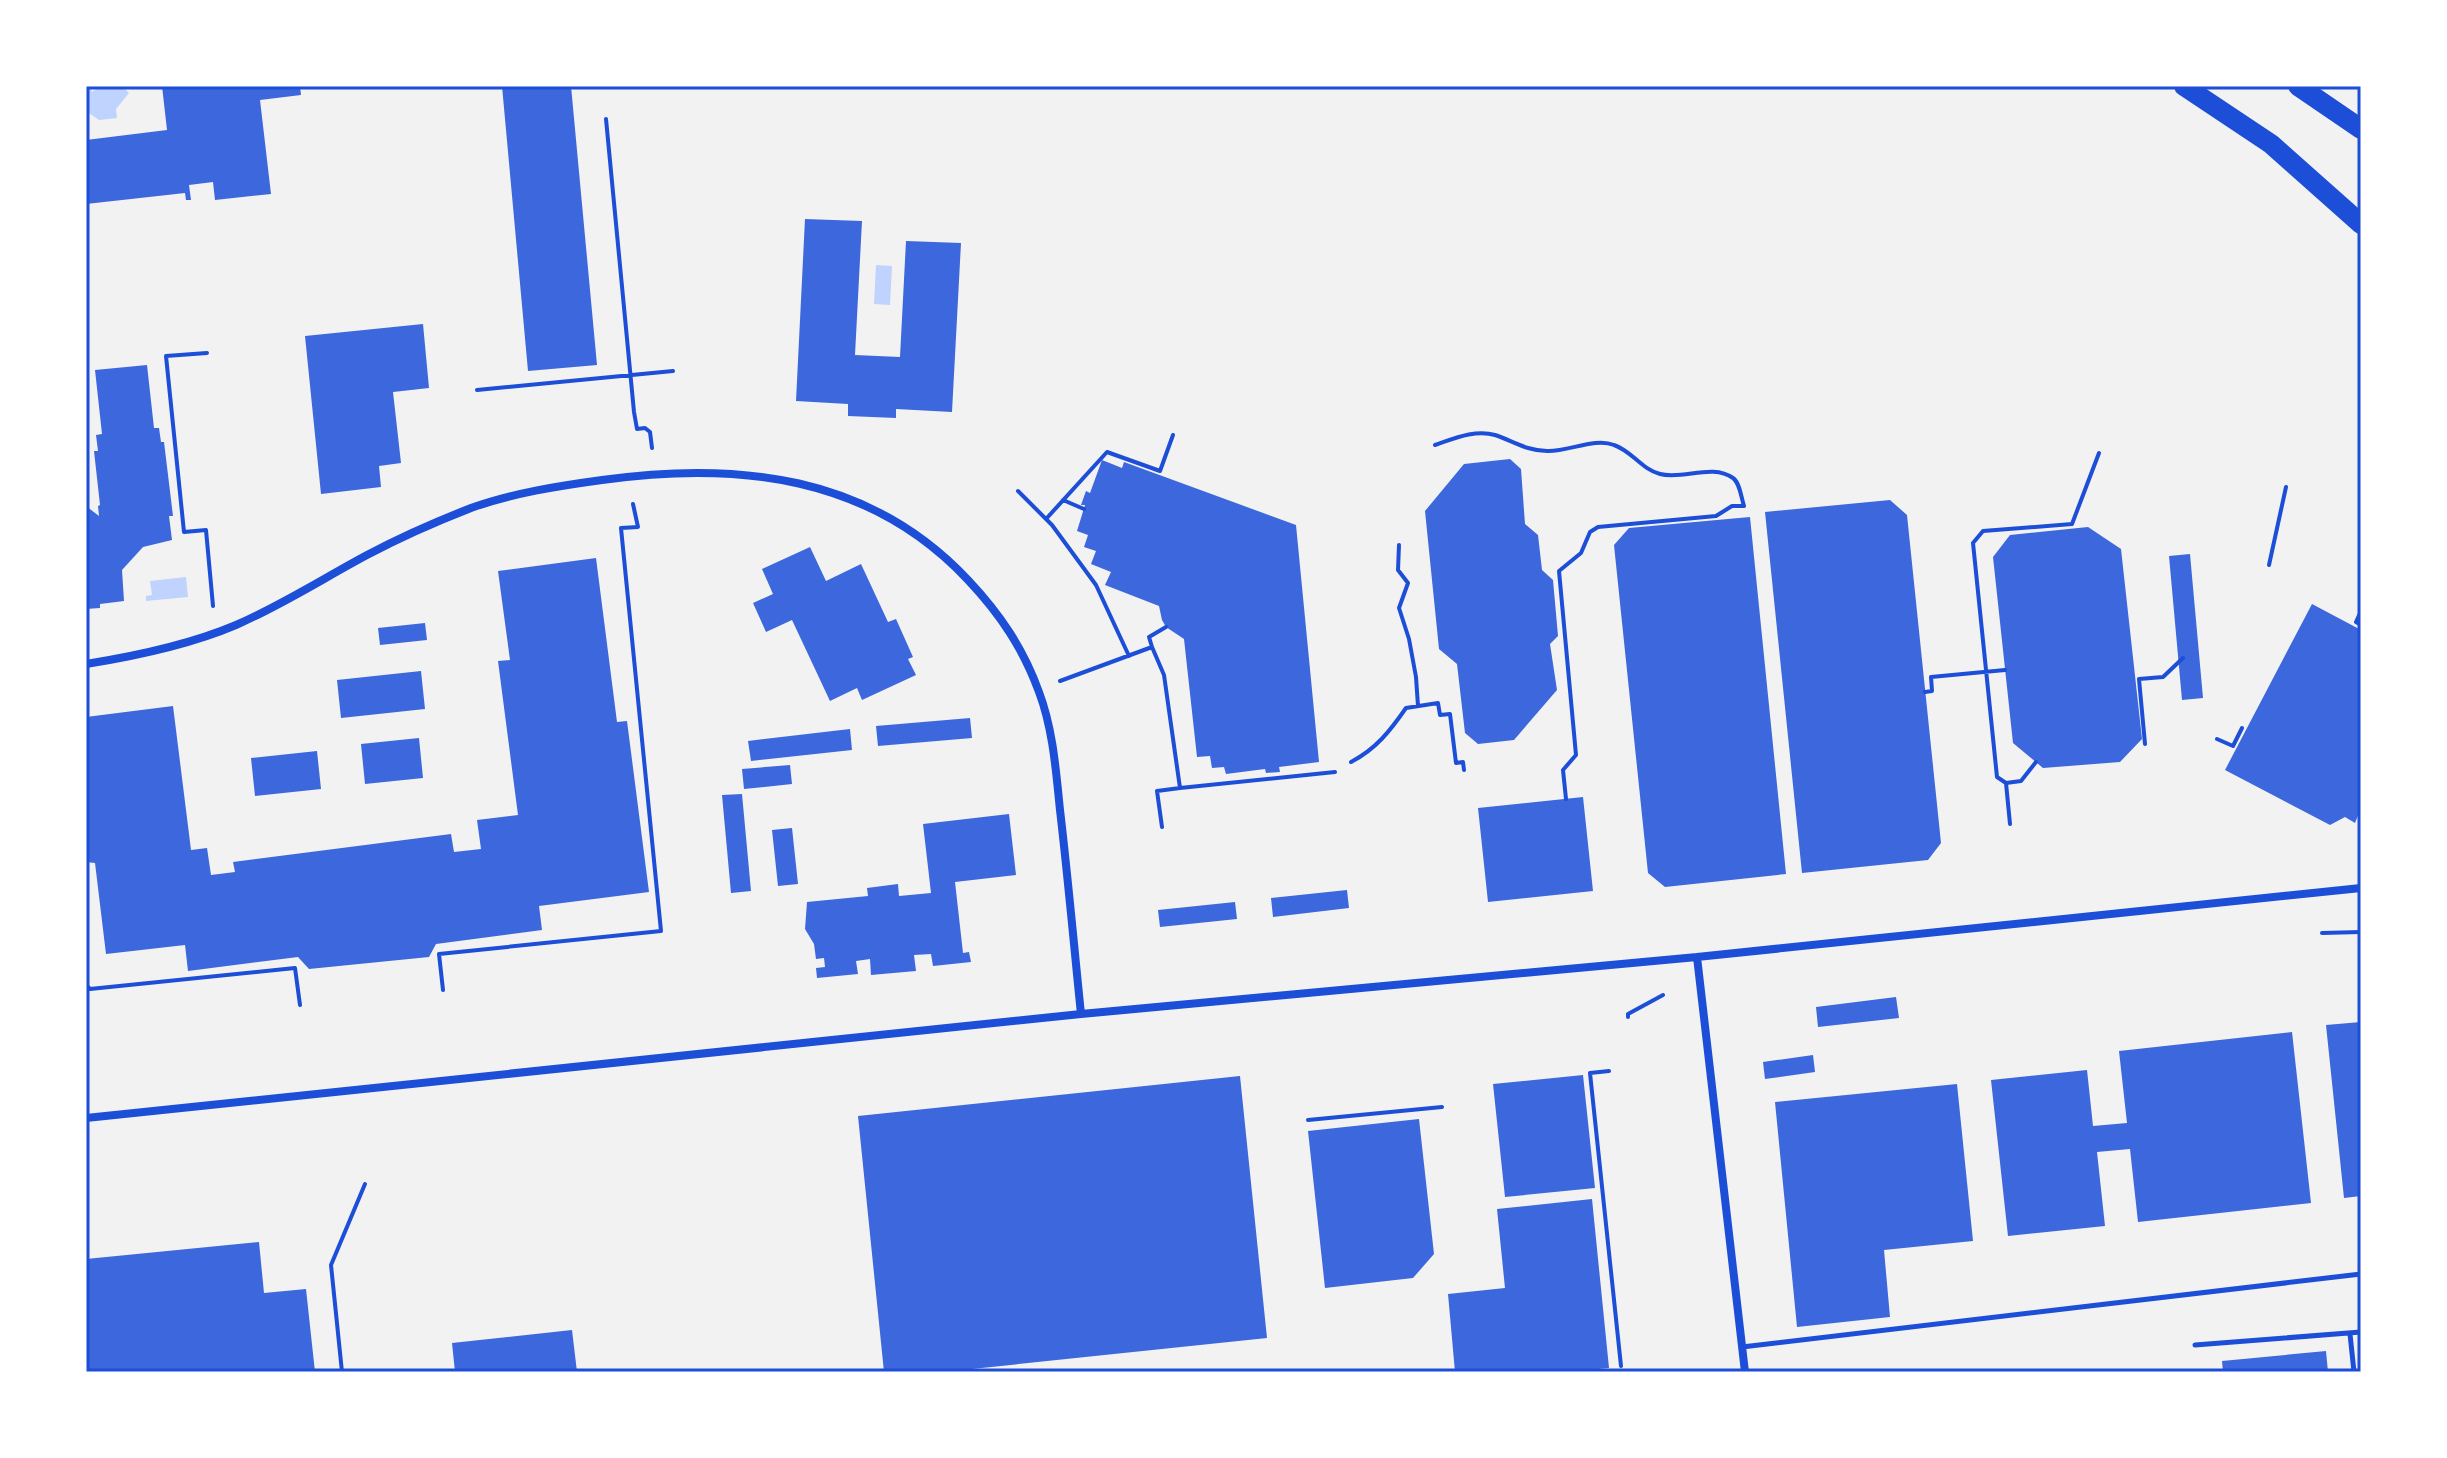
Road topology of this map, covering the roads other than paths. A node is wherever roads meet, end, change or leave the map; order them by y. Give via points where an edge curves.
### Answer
1 (2184, 86) edge
2 (2298, 86) edge
3 (2361, 129) edge
4 (2361, 224) edge
5 (86, 664) edge
6 (2361, 888) edge
7 (1697, 957) junction
8 (1081, 1014) junction
9 (86, 1118) edge
10 (2361, 1274) edge
11 (2361, 1332) edge
12 (2350, 1334) junction
13 (2195, 1345) dead end
14 (1742, 1347) junction
15 (1745, 1372) edge
16 (2354, 1372) edge

1 - 4 highway via 2271,144
2 - 3 highway
5 - 8 street via 126,658 236,625 432,524 545,488 699,471 765,476 826,489 917,533 993,606 1021,648 1041,696 1053,746
6 - 7 street
7 - 8 street
7 - 14 street
8 - 9 street
10 - 14 lane
11 - 12 lane
12 - 13 lane
12 - 16 lane
14 - 15 street

